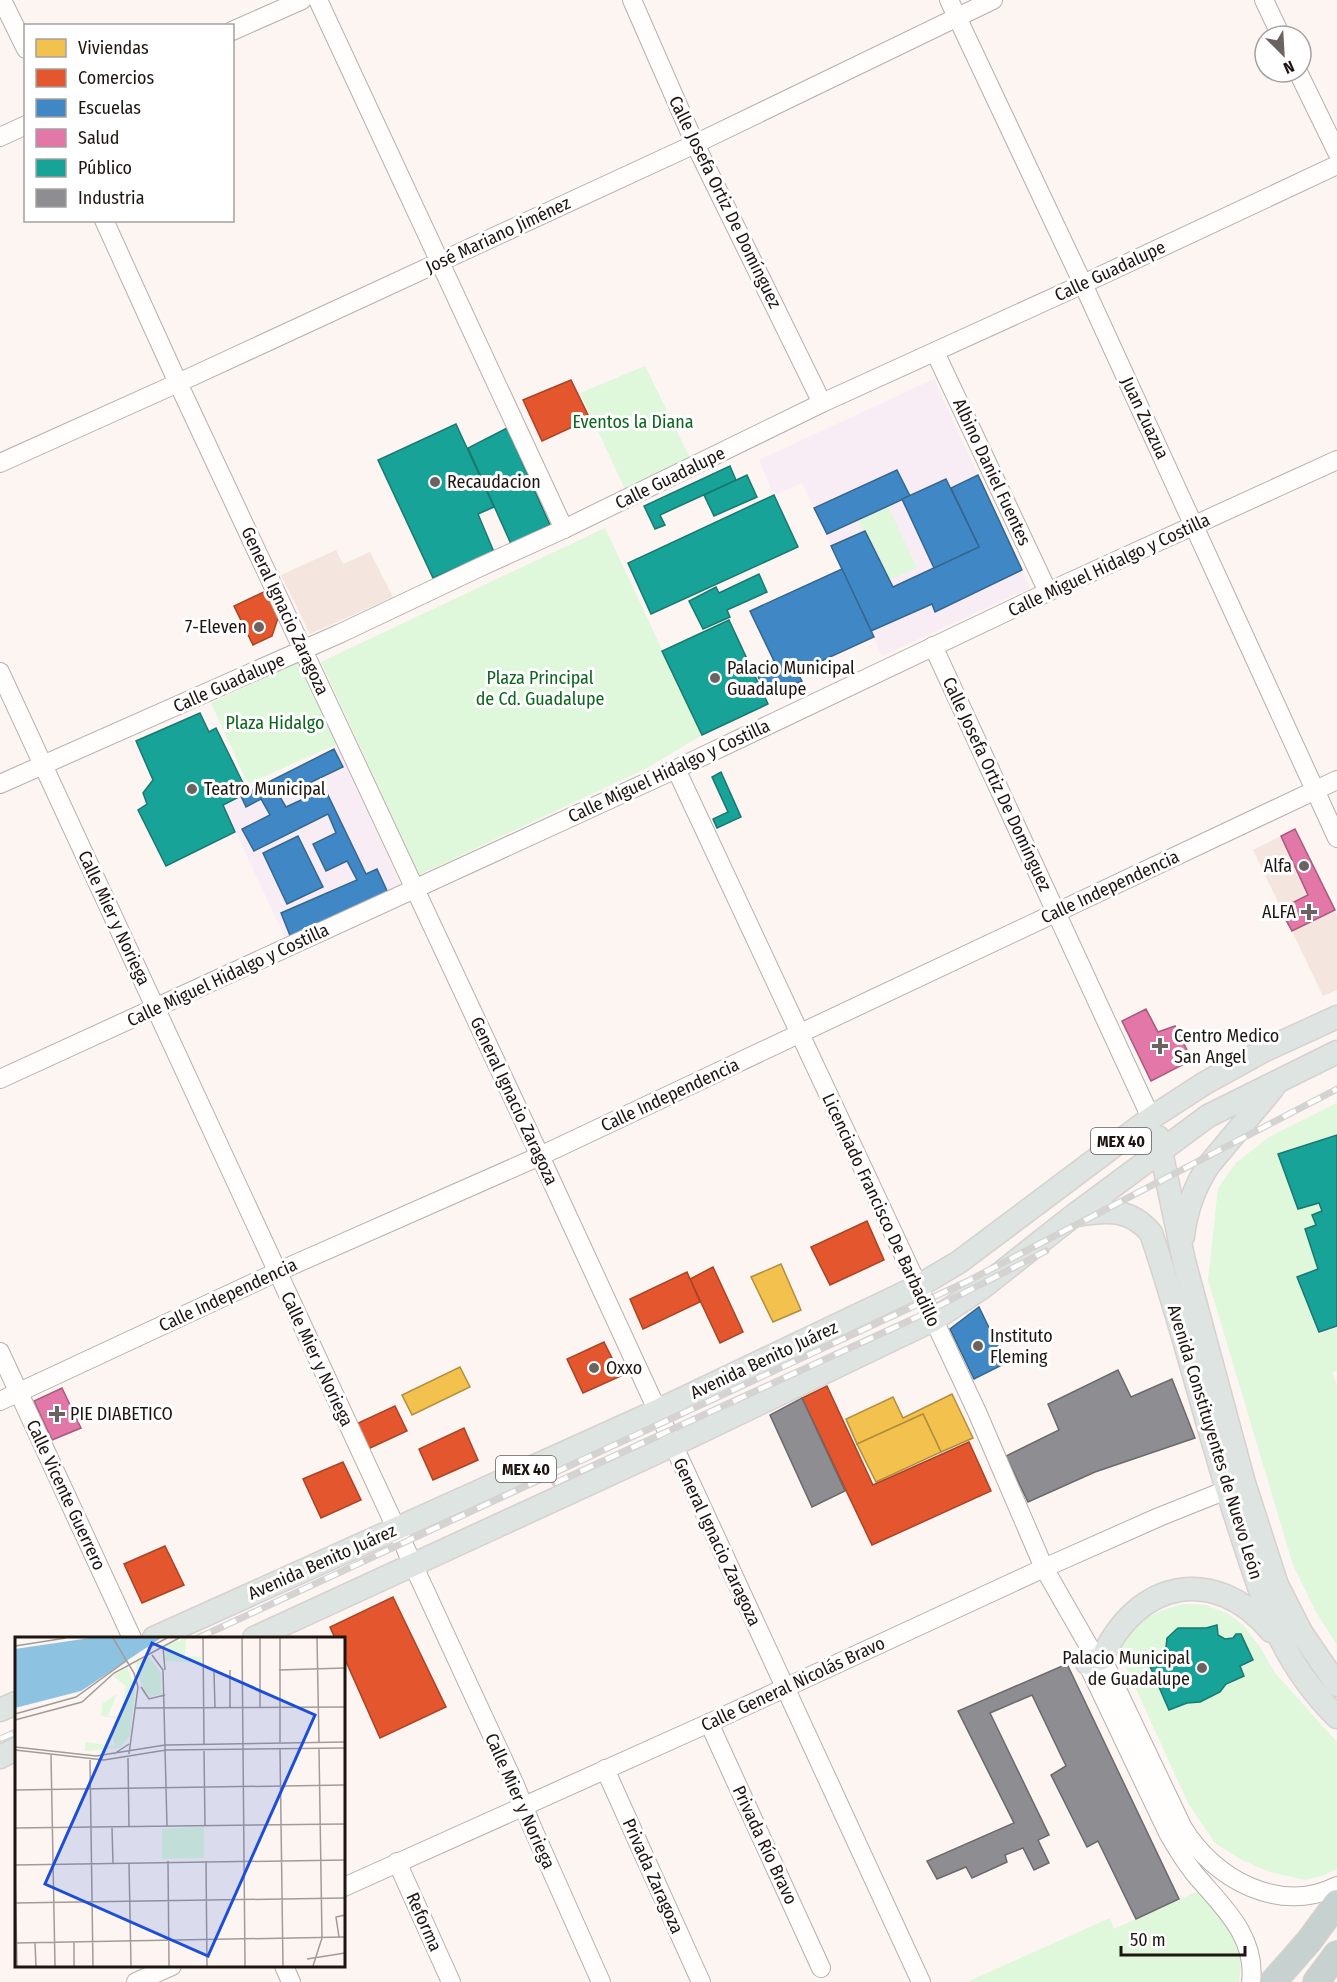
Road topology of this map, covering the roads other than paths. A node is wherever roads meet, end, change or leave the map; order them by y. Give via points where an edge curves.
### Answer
1 (2, 0) edge
2 (302, 0) edge
3 (318, 0) edge
4 (632, 0) edge
5 (950, 0) edge
6 (993, 0) edge
7 (1264, 0) edge
8 (957, 17) junction
9 (1275, 24) edge
10 (234, 30) edge
11 (24, 45) edge
12 (1305, 84) edge
13 (24, 126) edge
14 (0, 137) edge
15 (695, 144) junction
16 (1337, 152) edge
17 (1337, 165) edge
18 (105, 222) edge
19 (440, 262) junction
20 (1083, 284) junction
21 (935, 352) junction
22 (178, 383) junction
23 (822, 403) junction
24 (1337, 460) edge
25 (0, 463) edge
26 (1194, 525) junction
27 (564, 529) junction
28 (1048, 592) junction
29 (933, 646) junction
30 (304, 650) junction
31 (0, 672) edge
32 (44, 765) junction
33 (676, 769) junction
34 (1337, 780) edge
35 (0, 784) edge
36 (1316, 790) junction
37 (1337, 838) edge
38 (415, 889) junction
39 (1056, 913) junction
40 (156, 1007) junction
41 (1337, 1017) edge
42 (799, 1035) junction
43 (1337, 1052) edge
44 (1282, 1078) junction
45 (0, 1079) edge
46 (1151, 1118) junction
47 (1160, 1150) junction
48 (540, 1156) junction
49 (1099, 1158) junction
50 (1136, 1170) junction
51 (1171, 1205) junction
52 (1072, 1216) junction
53 (1184, 1261) junction
54 (277, 1272) junction
55 (917, 1287) junction
56 (933, 1320) junction
57 (0, 1352) edge
58 (19, 1392) junction
59 (0, 1401) edge
60 (657, 1411) junction
61 (673, 1445) junction
62 (1235, 1486) junction
63 (395, 1528) junction
64 (412, 1565) junction
65 (1044, 1568) junction
66 (132, 1637) edge
67 (156, 1637) edge
68 (256, 1637) edge
69 (1282, 1644) junction
70 (1093, 1657) junction
71 (1337, 1685) edge
72 (785, 1687) junction
73 (15, 1703) edge
74 (0, 1710) edge
75 (1337, 1717) edge
76 (709, 1723) junction
77 (15, 1750) edge
78 (0, 1757) edge
79 (605, 1769) junction
80 (524, 1806) junction
81 (397, 1862) junction
82 (1337, 1886) edge
83 (345, 1887) edge
84 (1337, 1903) edge
85 (1337, 1954) edge
86 (168, 1967) edge
87 (285, 1967) edge
88 (821, 1968) dead end
89 (136, 1982) edge
90 (291, 1982) edge
91 (451, 1982) edge
92 (601, 1982) edge
93 (700, 1982) edge
94 (921, 1982) edge
95 (1251, 1982) edge
96 (1273, 1982) edge
97 (1316, 1982) edge

1 - 11 street
2 - 10 street
3 - 19 street
4 - 15 street, Calle Josefa Ortiz De Domínguez
5 - 8 street, Juan Zuazua
6 - 8 street, José Mariano Jiménez
7 - 9 street
8 - 15 street, José Mariano Jiménez
8 - 20 street, Juan Zuazua
12 - 16 street
13 - 14 street
15 - 19 street, José Mariano Jiménez
15 - 23 street, Calle Josefa Ortiz De Domínguez
17 - 20 street, Calle Guadalupe
18 - 22 street, General Ignacio Zaragoza
19 - 22 street, José Mariano Jiménez
19 - 27 street
20 - 21 street, Calle Guadalupe
20 - 26 street, Juan Zuazua
21 - 23 street, Calle Guadalupe
21 - 28 street, Albino Daniel Fuentes
22 - 25 street, José Mariano Jiménez
22 - 30 street, General Ignacio Zaragoza
23 - 27 street, Calle Guadalupe
24 - 26 street, Calle Miguel Hidalgo y Costilla
26 - 28 street, Calle Miguel Hidalgo y Costilla
26 - 36 street, Juan Zuazua
27 - 30 street, Calle Guadalupe
28 - 29 street, Calle Miguel Hidalgo y Costilla
29 - 33 street, Calle Miguel Hidalgo y Costilla
29 - 39 street, Calle Josefa Ortiz De Domínguez
30 - 32 street, Calle Guadalupe
30 - 38 street, General Ignacio Zaragoza
31 - 32 street, Calle Mier y Noriega
32 - 35 street, Calle Guadalupe
32 - 40 street, Calle Mier y Noriega
33 - 38 street, Calle Miguel Hidalgo y Costilla
33 - 42 street, Licenciado Francisco De Barbadillo
34 - 36 street, Calle Independencia
36 - 37 street, Juan Zuazua
36 - 39 street, Calle Independencia
38 - 40 street, Calle Miguel Hidalgo y Costilla
38 - 48 street, General Ignacio Zaragoza
39 - 42 street, Calle Independencia
39 - 46 street, Calle Josefa Ortiz De Domínguez
40 - 45 street, Calle Miguel Hidalgo y Costilla
40 - 54 street, Calle Mier y Noriega
41 - 46 main road, Avenida Benito Juárez / MEX 40 via 1215,1078
42 - 48 street, Calle Independencia
42 - 55 street, Licenciado Francisco De Barbadillo
43 - 44 main road, Avenida Benito Juárez / MEX 40
44 - 47 main road, Avenida Benito Juárez / MEX 40 via 1208,1116
44 - 53 main road via 1199,1180 1184,1223
46 - 47 main road, Avenida Constituyentes de Nuevo León
46 - 49 main road, Avenida Benito Juárez / MEX 40
47 - 50 main road, Avenida Benito Juárez / MEX 40
47 - 51 main road, Avenida Constituyentes de Nuevo León
48 - 54 street, Calle Independencia
48 - 60 street, General Ignacio Zaragoza
49 - 50 main road
49 - 55 main road, Avenida Benito Juárez / MEX 40 via 959,1262
50 - 51 main road
50 - 52 main road, Avenida Benito Juárez / MEX 40
51 - 53 main road, Avenida Constituyentes de Nuevo León
52 - 56 main road, Avenida Benito Juárez / MEX 40 via 983,1287
52 - 62 main road, Avenida Constituyentes de Nuevo León via 1123,1213 1135,1217 1151,1233
53 - 62 main road, Avenida Constituyentes de Nuevo León
54 - 58 street, Calle Independencia
54 - 63 street, Calle Mier y Noriega
55 - 56 street, Licenciado Francisco De Barbadillo
55 - 60 main road, Avenida Benito Juárez / MEX 40
56 - 61 main road, Avenida Benito Juárez / MEX 40
56 - 65 street, Licenciado Francisco De Barbadillo
57 - 58 street, Calle Vicente Guerrero
58 - 59 street, Calle Independencia
58 - 66 street, Calle Vicente Guerrero
60 - 61 street, General Ignacio Zaragoza
60 - 63 main road, Avenida Benito Juárez / MEX 40
61 - 64 main road, Avenida Benito Juárez / MEX 40
61 - 72 street, General Ignacio Zaragoza
62 - 65 street, Calle General Nicolás Bravo
62 - 69 main road, Avenida Constituyentes de Nuevo León via 1266,1608
62 - 71 main road, Avenida Constituyentes de Nuevo León via 1301,1632
63 - 64 street, Calle Mier y Noriega
63 - 67 main road, Avenida Benito Juárez / MEX 40
64 - 68 main road, Avenida Benito Juárez / MEX 40
64 - 80 street, Calle Mier y Noriega
65 - 70 street, Licenciado Francisco De Barbadillo
65 - 72 street, Calle General Nicolás Bravo
69 - 70 main road via 1254,1612 1232,1597 1188,1589 1162,1595 1136,1610
69 - 75 main road, Avenida Constituyentes de Nuevo León via 1300,1675
70 - 82 street, Licenciado Francisco De Barbadillo via 1177,1817 1208,1858 1241,1882 1273,1895 1308,1896
70 - 95 street, Licenciado Francisco De Barbadillo via 1168,1833 1246,1940 1252,1964
72 - 76 street, Calle General Nicolás Bravo
72 - 94 street, General Ignacio Zaragoza
73 - 74 main road
76 - 79 street, Calle General Nicolás Bravo
76 - 88 street, Privada Río Bravo
77 - 78 main road
79 - 80 street, Calle General Nicolás Bravo
79 - 93 street, Privada Zaragoza
80 - 81 street, Calle General Nicolás Bravo
80 - 92 street, Calle Mier y Noriega
81 - 83 street, Calle General Nicolás Bravo
81 - 91 street, Reforma
84 - 96 highway
85 - 97 highway
86 - 89 street
87 - 90 street

